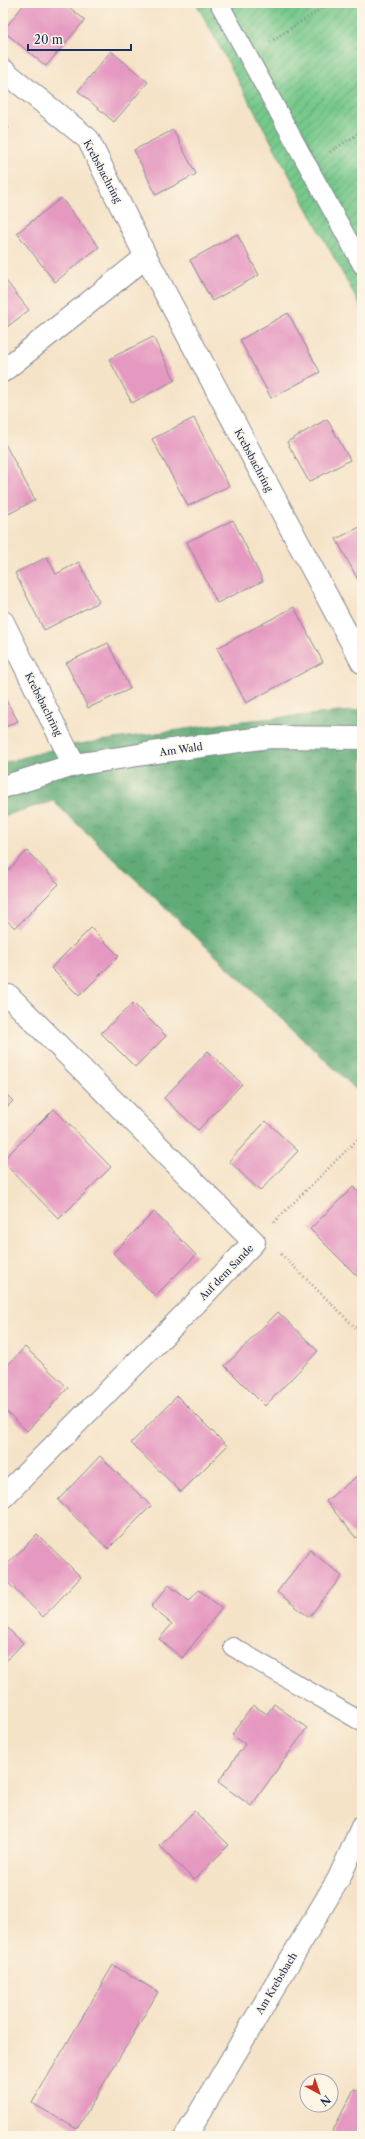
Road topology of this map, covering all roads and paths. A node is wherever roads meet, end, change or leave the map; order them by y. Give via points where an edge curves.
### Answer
1 (219, 3) edge
2 (330, 3) edge
3 (248, 56) junction
4 (3, 70) edge
5 (362, 131) edge
6 (308, 166) junction
7 (146, 258) junction
8 (362, 265) edge
9 (3, 371) edge
10 (3, 622) edge
11 (362, 662) edge
12 (362, 738) edge
13 (74, 766) junction
14 (3, 787) edge
15 (9, 996) dead end
16 (362, 1135) edge
17 (254, 1242) junction
18 (362, 1334) edge
19 (3, 1497) edge
20 (234, 1647) dead end
21 (362, 1722) edge
22 (362, 1827) edge
23 (186, 2136) edge

1 - 3 lane
2 - 3 path
3 - 6 lane
4 - 7 street, Krebsbachring via 88,139
5 - 6 path
6 - 8 lane
7 - 9 street
7 - 11 street, Krebsbachring
10 - 13 street, Krebsbachring
12 - 13 street, Am Wald via 270,737
13 - 14 street, Am Wald
15 - 17 street, Auf dem Sande
16 - 17 path
17 - 18 path via 272,1245
17 - 19 street, Auf dem Sande
20 - 21 lane
22 - 23 street, Am Krebsbach via 339,1878

